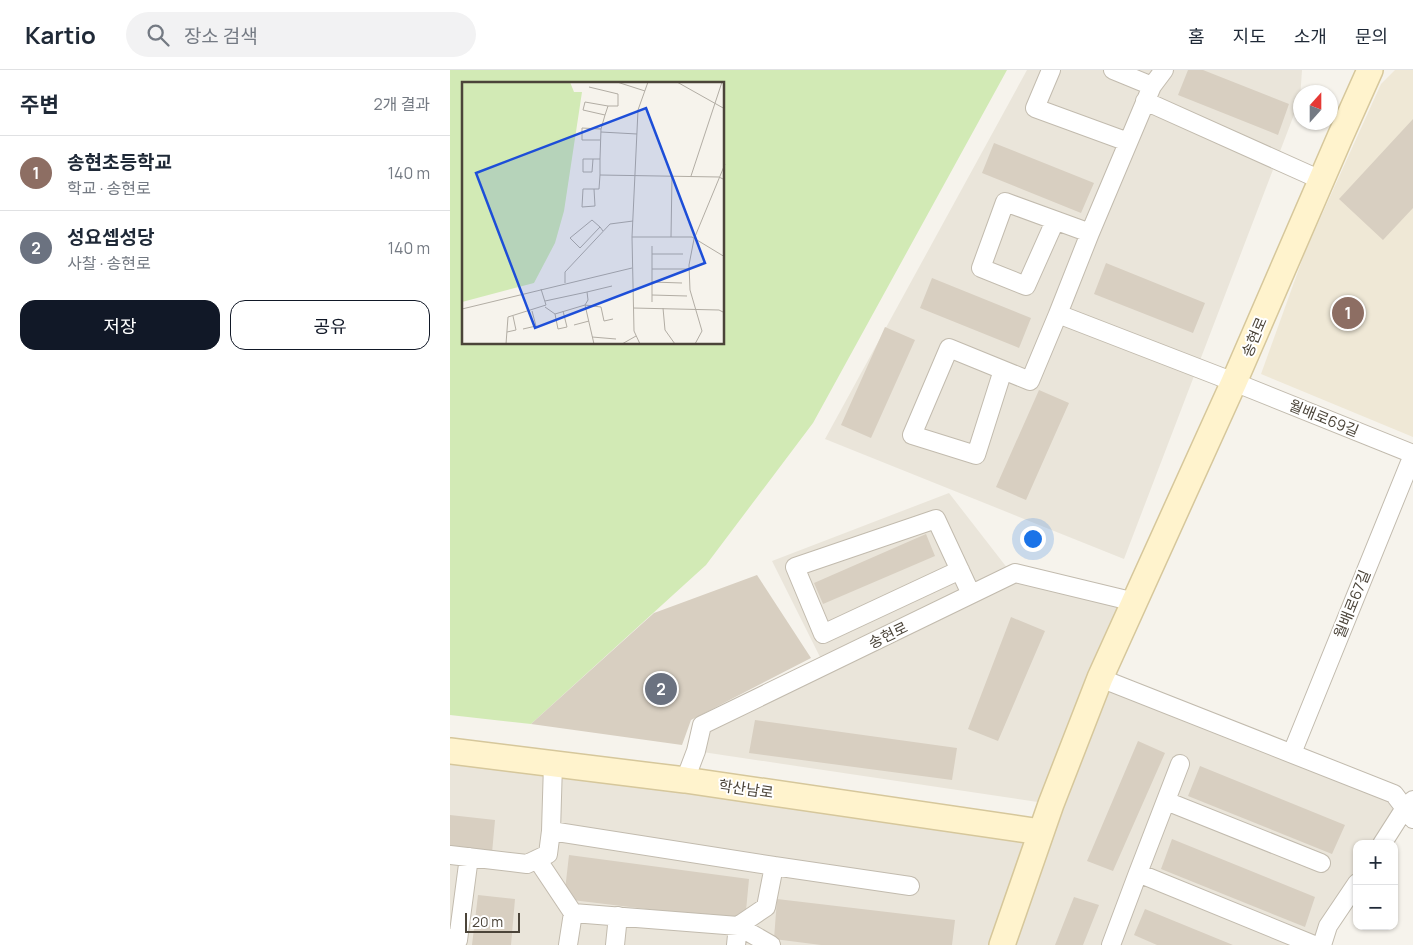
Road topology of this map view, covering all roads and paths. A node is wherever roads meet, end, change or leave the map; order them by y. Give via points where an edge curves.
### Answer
1 (1051, 70) edge
2 (1113, 70) edge
3 (1164, 70) edge
4 (1370, 70) edge
5 (1149, 94) junction
6 (1128, 142) junction
7 (1321, 180) junction
8 (1056, 221) junction
9 (1090, 233) junction
10 (1058, 314) junction
11 (1003, 370) junction
12 (1234, 382) junction
13 (1413, 454) edge
14 (960, 570) junction
15 (971, 594) junction
16 (1134, 602) junction
17 (1100, 678) junction
18 (450, 751) edge
19 (1292, 753) junction
20 (553, 764) junction
21 (1180, 764) dead end
22 (685, 780) junction
23 (1166, 801) junction
24 (1410, 809) edge
25 (551, 831) junction
26 (1041, 832) junction
27 (1385, 840) edge
28 (450, 855) edge
29 (469, 857) junction
30 (537, 859) junction
31 (1321, 863) dead end
32 (774, 866) junction
33 (1138, 873) junction
34 (1356, 885) edge
35 (910, 886) dead end
36 (573, 913) junction
37 (618, 916) junction
38 (738, 926) junction
39 (450, 938) edge
40 (1116, 943) edge
41 (568, 945) edge
42 (615, 945) edge
43 (736, 945) edge
44 (771, 945) edge
45 (1002, 945) edge
46 (1314, 945) edge
47 (1322, 945) edge

1 - 6 street via 1035,108
2 - 5 street
3 - 5 street
4 - 7 main road, 송현로
5 - 6 street
5 - 7 street
6 - 9 street
7 - 12 main road, 송현로
8 - 8 street via 1005,202 981,268 1026,286
8 - 9 street
9 - 10 street
10 - 11 street via 1030,381
10 - 12 street, 월배로69길
11 - 11 street via 949,348 912,435 976,455
12 - 13 street, 월배로69길
12 - 16 main road, 송현로
13 - 19 street, 월배로67길
14 - 14 street via 936,519 795,567 823,634
14 - 15 street
15 - 16 street, 송현로 via 1015,573
15 - 22 street, 송현로 via 702,725
16 - 17 main road, 송현로
17 - 19 street
17 - 26 main road, 송현로
18 - 20 main road, 학산남로
19 - 24 street via 1394,794
20 - 22 main road, 학산남로
20 - 25 street
21 - 23 street
22 - 26 main road, 학산남로
23 - 31 street
23 - 33 street
24 - 27 street
25 - 30 street via 548,854
25 - 32 street
26 - 45 main road, 송현로
28 - 29 street
29 - 30 street via 527,864
29 - 39 street via 458,940
30 - 36 street
32 - 35 street
32 - 38 street via 766,907
33 - 40 street
33 - 46 street
34 - 47 street via 1328,926
36 - 37 street
36 - 41 street
37 - 38 street
37 - 42 street
38 - 43 street
38 - 44 street

